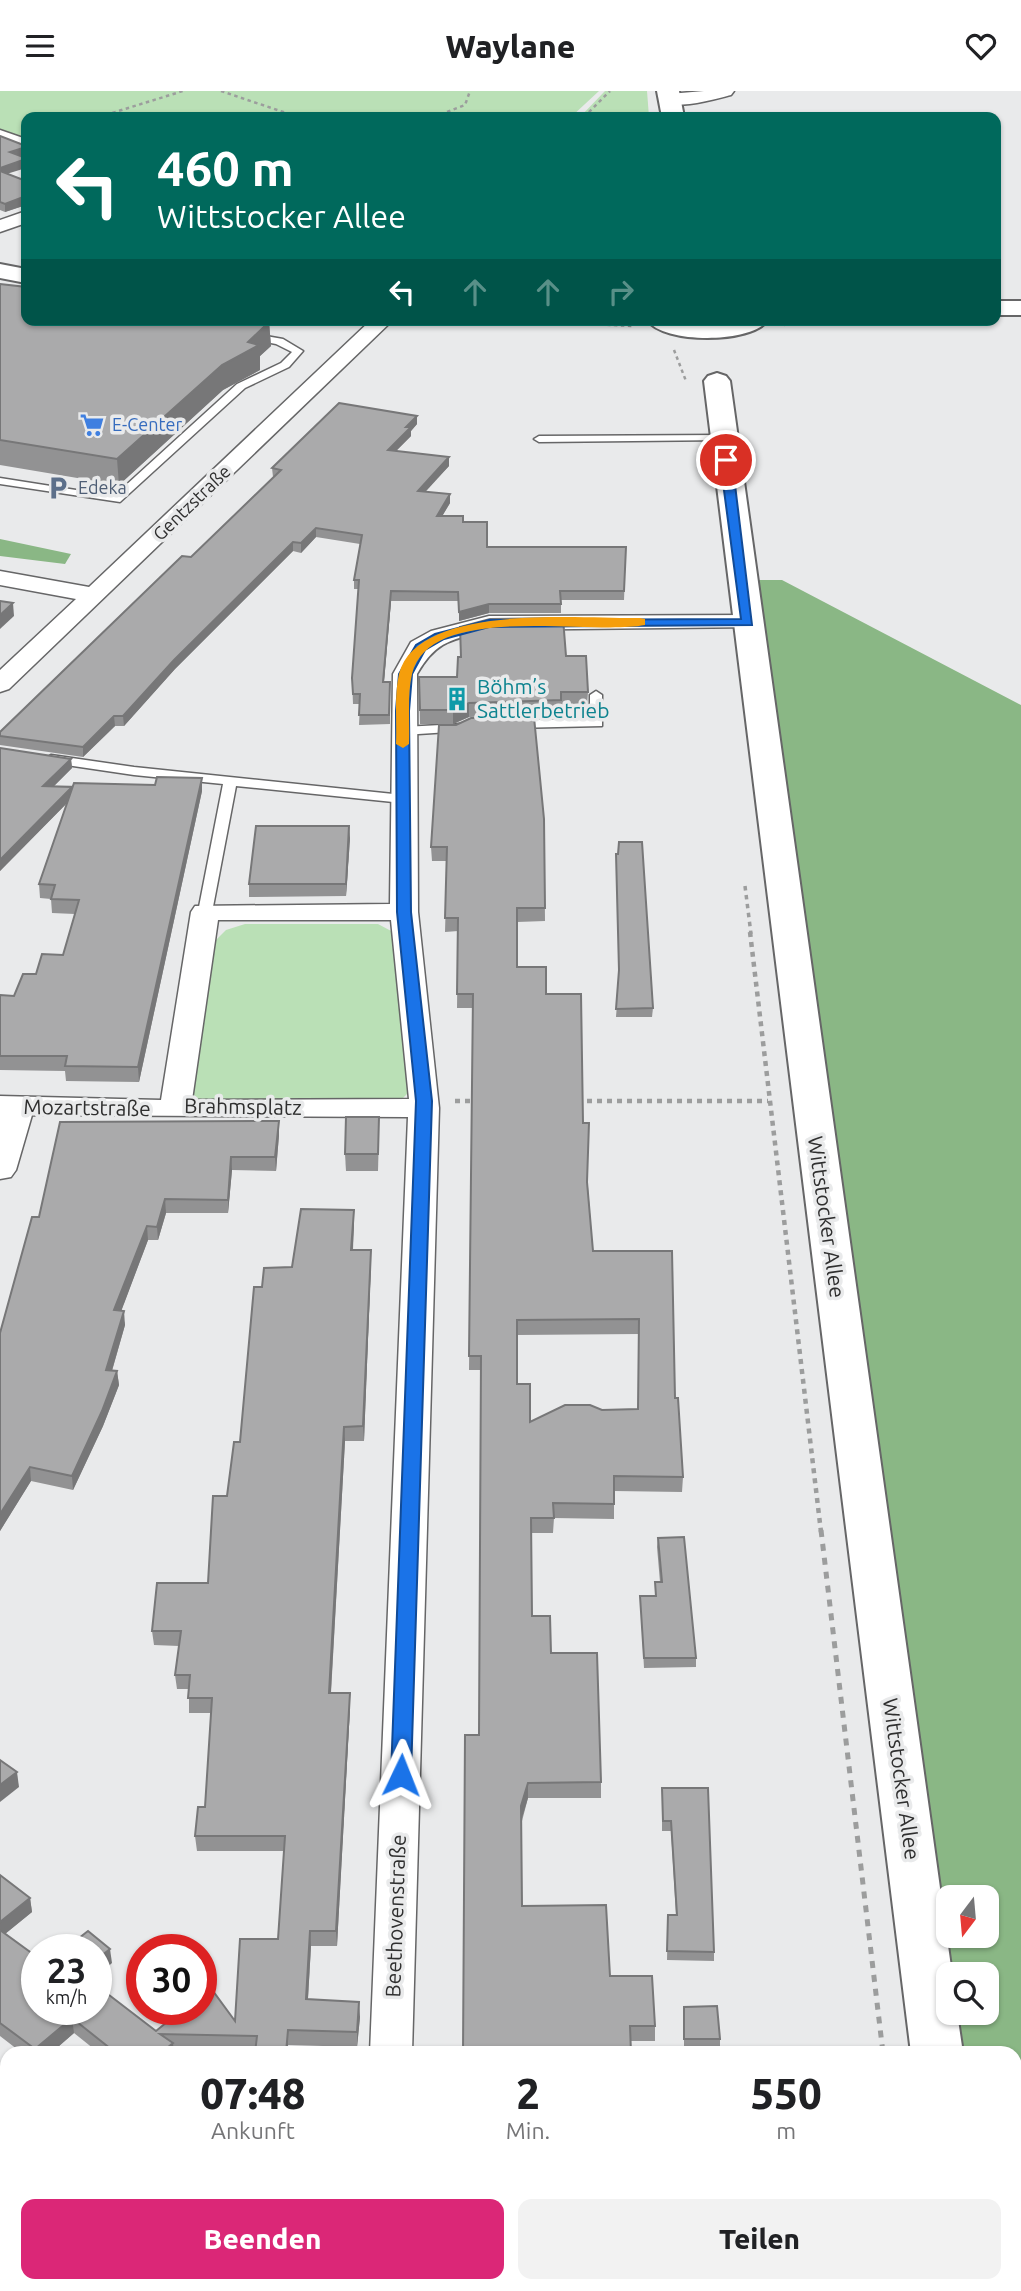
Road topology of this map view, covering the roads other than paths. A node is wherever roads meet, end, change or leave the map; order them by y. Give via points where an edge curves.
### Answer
1 (726, 91) edge
2 (670, 102) edge
3 (0, 135) edge
4 (21, 143) edge
5 (21, 219) edge
6 (0, 226) edge
7 (0, 271) edge
8 (21, 275) edge
9 (1001, 308) edge
10 (1021, 308) edge
11 (377, 326) edge
12 (732, 326) edge
13 (742, 326) edge
14 (233, 334) edge
15 (681, 346) edge
16 (709, 438) junction
17 (539, 439) dead end
18 (0, 481) edge
19 (0, 577) edge
20 (96, 595) junction
21 (748, 622) junction
22 (0, 684) edge
23 (596, 695) dead end
24 (469, 724) edge
25 (495, 724) edge
26 (403, 731) junction
27 (40, 757) edge
28 (230, 781) junction
29 (403, 799) junction
30 (205, 912) junction
31 (404, 912) junction
32 (424, 1105) junction
33 (9, 1106) edge
34 (175, 1109) junction
35 (0, 1170) edge
36 (391, 2046) edge
37 (936, 2046) edge

1 - 2 street
3 - 4 street
5 - 6 street
7 - 8 main road
9 - 10 main road
11 - 20 street, Gentzstraße
12 - 15 main road via 698,331
13 - 15 main road, Wittstocker Allee via 723,337 724,363
14 - 18 lane via 279,341 298,351 285,365 241,386 116,500
15 - 16 main road, Wittstocker Allee
16 - 17 lane
16 - 21 main road, Wittstocker Allee
19 - 20 street
20 - 22 street, Gentzstraße
21 - 26 street, Beethovenstraße via 518,621 489,623 440,636 420,647 405,674
21 - 37 main road, Wittstocker Allee
23 - 25 lane via 597,723
24 - 26 lane via 456,731
26 - 29 street, Beethovenstraße
27 - 28 lane
28 - 29 lane
28 - 30 lane, Brahmsplatz
29 - 31 street, Beethovenstraße
30 - 31 street
30 - 34 street, Brahmsplatz
31 - 32 street, Beethovenstraße
32 - 34 street, Brahmsplatz
32 - 36 street, Beethovenstraße
33 - 34 street, Mozartstraße
33 - 35 street

